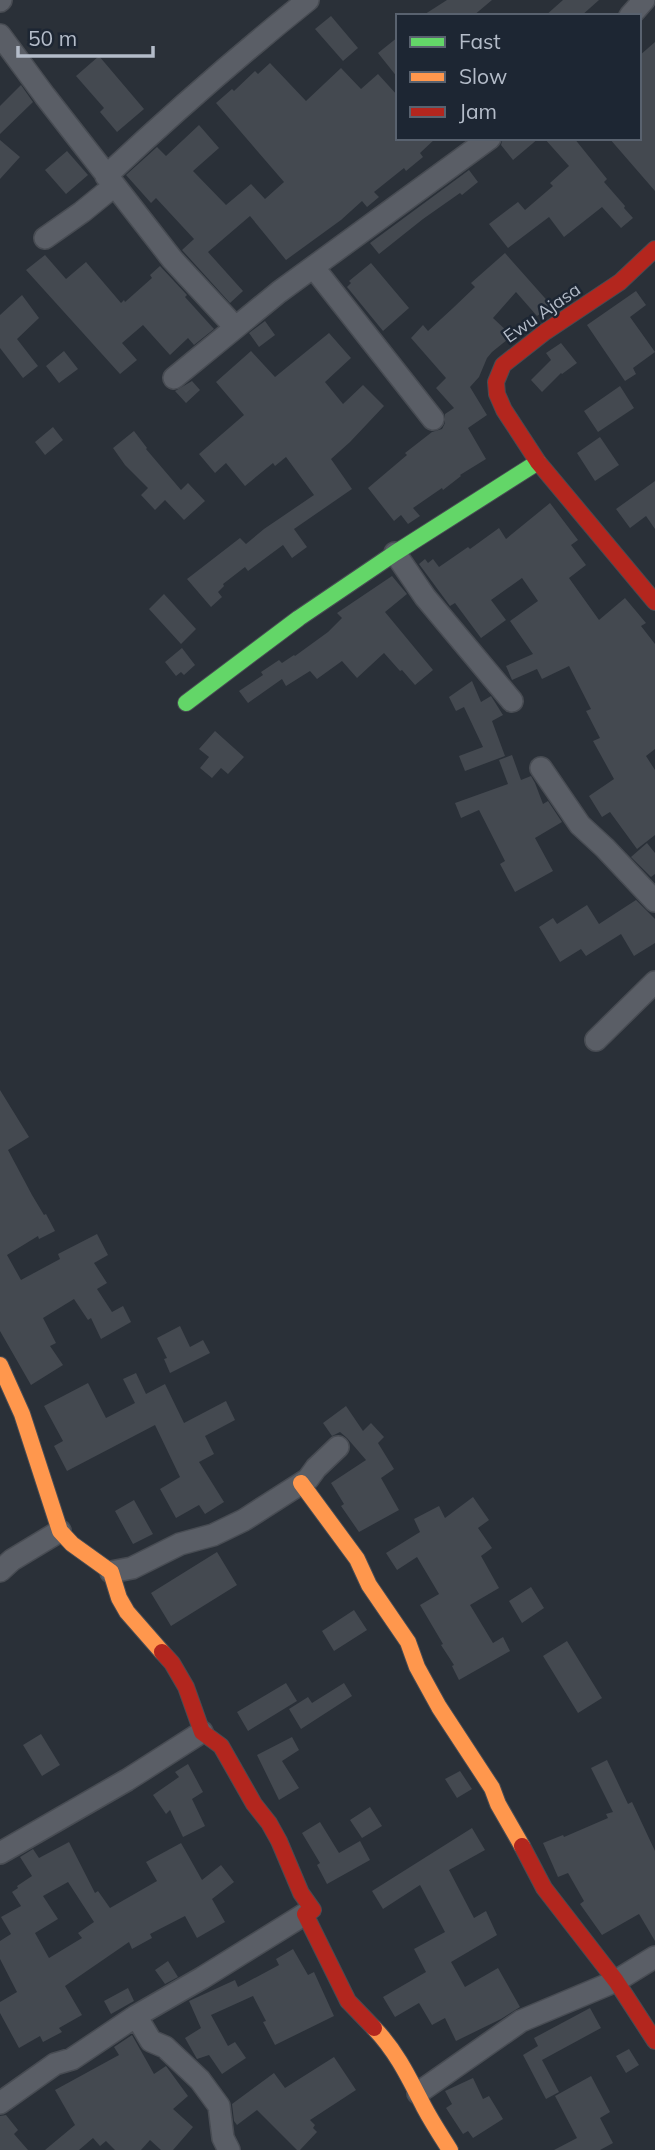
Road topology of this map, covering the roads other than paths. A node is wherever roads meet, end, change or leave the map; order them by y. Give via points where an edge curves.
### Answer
1 (308, 0) edge
2 (644, 0) edge
3 (632, 14) edge
4 (0, 35) edge
5 (487, 140) edge
6 (110, 181) junction
7 (44, 238) dead end
8 (655, 250) edge
9 (314, 268) junction
10 (235, 327) junction
11 (174, 378) dead end
12 (433, 419) dead end
13 (538, 462) junction
14 (395, 553) junction
15 (655, 602) edge
16 (512, 701) dead end
17 (186, 703) dead end
18 (541, 768) dead end
19 (655, 901) edge
20 (655, 982) edge
21 (596, 1040) dead end
22 (0, 1365) edge
23 (338, 1447) dead end
24 (301, 1483) junction
25 (60, 1531) junction
26 (0, 1571) edge
27 (111, 1572) junction
28 (202, 1732) junction
29 (0, 1853) edge
30 (305, 1913) junction
31 (655, 1957) edge
32 (616, 1981) junction
33 (136, 2015) junction
34 (655, 2041) edge
35 (418, 2093) junction
36 (0, 2102) edge
37 (229, 2150) edge
38 (450, 2150) edge

1 - 6 street via 178,108
2 - 3 street
4 - 6 street
5 - 9 street
6 - 7 street via 82,212
6 - 10 street
8 - 13 street, Ewu Ajasa via 620,282 503,365 497,394
9 - 10 street
9 - 12 street
10 - 11 street
13 - 14 street
13 - 15 street, Ewu Ajasa
14 - 16 street via 425,597
14 - 17 street
18 - 19 street via 580,825
20 - 21 street
22 - 25 street via 22,1414
23 - 24 street
24 - 27 street via 213,1535
24 - 32 street via 357,1559 408,1642 439,1707 492,1788 544,1888
25 - 26 street
25 - 27 street
27 - 28 street via 127,1612 178,1672
28 - 29 street
28 - 30 street via 221,1746 269,1823 313,1910
30 - 33 street
30 - 35 street via 348,2001 397,2055
31 - 32 street
32 - 34 street
32 - 35 street via 521,2021
33 - 36 street
33 - 37 street via 151,2041 165,2047 200,2080 219,2106
35 - 38 street

